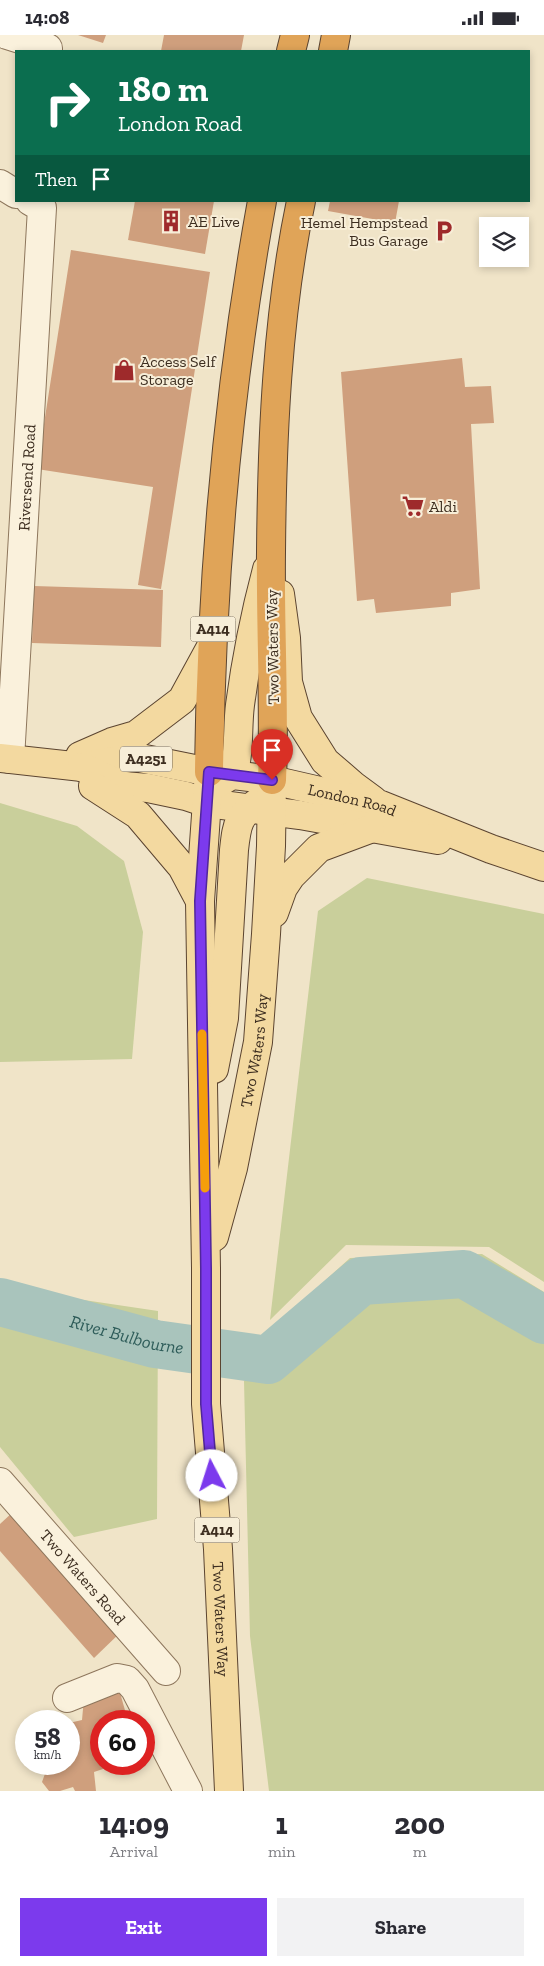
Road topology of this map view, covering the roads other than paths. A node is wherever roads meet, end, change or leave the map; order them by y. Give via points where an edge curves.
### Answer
1 (7, 35) edge
2 (295, 35) edge
3 (336, 35) edge
4 (48, 50) edge
5 (291, 50) edge
6 (333, 50) edge
7 (32, 202) edge
8 (262, 202) edge
9 (302, 202) edge
10 (271, 546) junction
11 (212, 645) junction
12 (5, 758) edge
13 (70, 766) junction
14 (209, 787) junction
15 (266, 798) junction
16 (376, 817) junction
17 (544, 867) edge
18 (200, 901) junction
19 (266, 934) junction
20 (204, 1125) junction
21 (206, 1268) junction
22 (0, 1482) edge
23 (166, 1671) dead end
24 (67, 1698) dead end
25 (188, 1791) edge
26 (229, 1791) edge

1 - 4 street
2 - 5 highway
3 - 6 highway
7 - 12 street, Riversend Road via 42,208
8 - 11 highway, Two Waters Way / A414 via 246,292 223,486
9 - 10 highway, Two Waters Way / A414 via 292,244 279,363
10 - 14 main road via 254,619 240,707 237,761
10 - 15 highway, Two Waters Way / A414 via 273,742
10 - 16 main road via 286,638 288,682 298,718 324,761 354,786
11 - 13 main road via 182,700 136,735 112,742
11 - 14 highway, Two Waters Way / A414
12 - 13 main road, London Road / A4251
13 - 14 main road, London Road / A4251 via 135,757
13 - 18 main road via 138,815 182,867
14 - 15 main road, London Road / A4251
14 - 15 main road, A4251
14 - 18 main road, Two Waters Way / A414
15 - 16 main road, London Road via 300,815
15 - 16 main road, London Road / A4251 via 305,788
15 - 19 main road, Two Waters Way / A414
15 - 20 main road via 237,823 224,1017
16 - 17 main road, London Road
16 - 19 main road via 319,847 301,865 283,888
18 - 20 main road, Two Waters Way / A414
19 - 21 main road, Two Waters Way / A414 via 258,1042 233,1168
20 - 21 main road, Two Waters Way / A414
21 - 26 main road, Two Waters Way / A414 via 206,1404 218,1549
22 - 23 street, Two Waters Road
24 - 25 street via 118,1679 126,1680 135,1689

